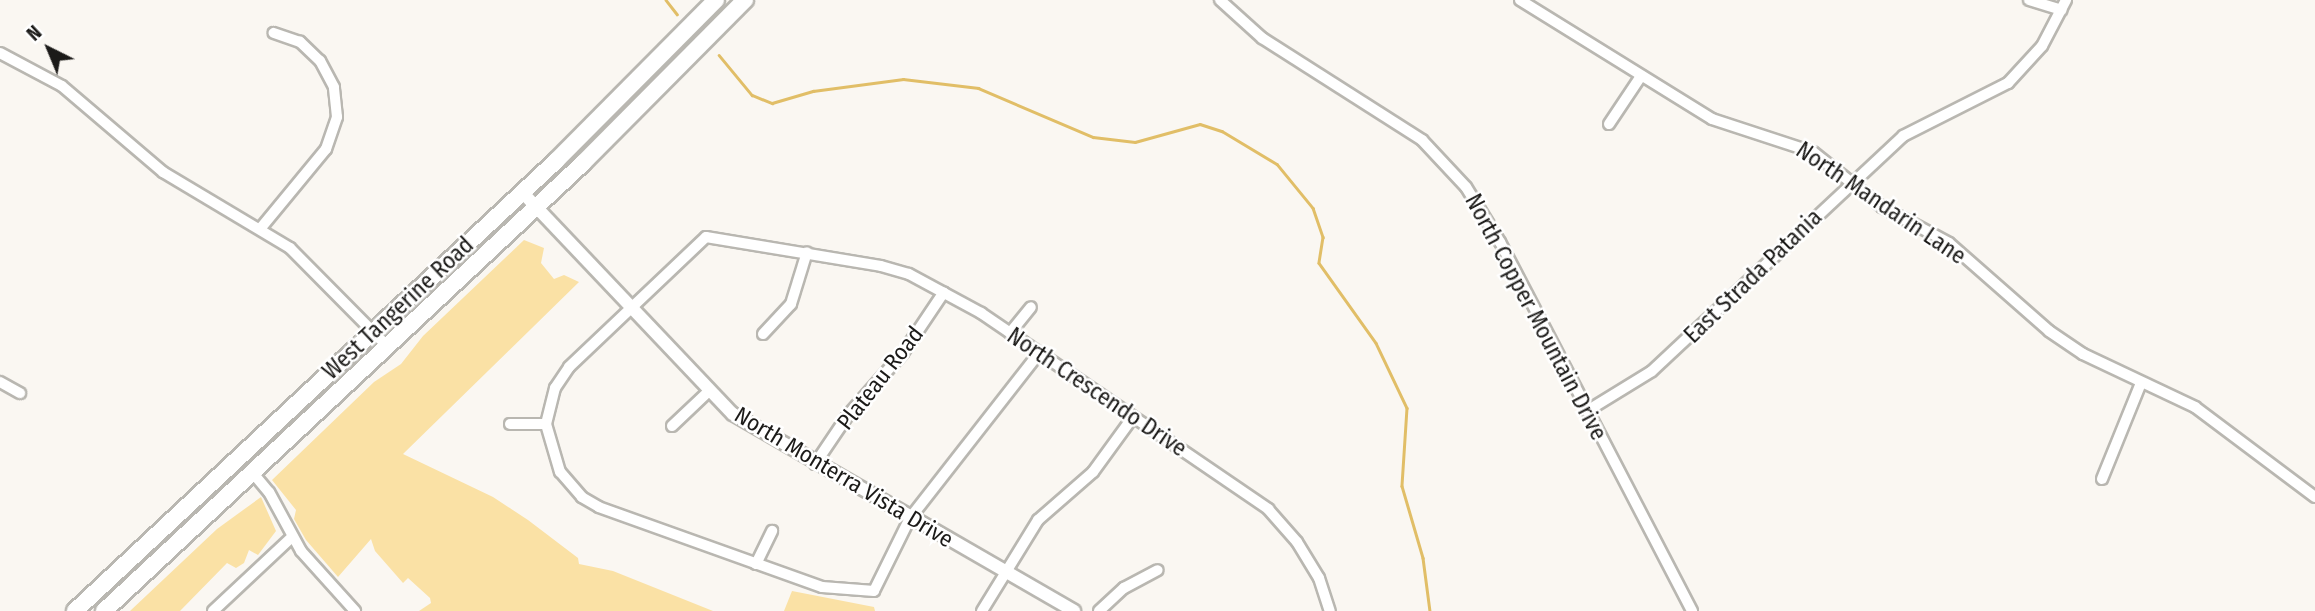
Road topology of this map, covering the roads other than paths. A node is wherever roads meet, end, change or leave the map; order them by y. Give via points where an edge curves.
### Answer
1 (716, 0) edge
2 (745, 0) edge
3 (1220, 0) edge
4 (1520, 0) edge
5 (2029, 0) edge
6 (2064, 5) edge
7 (274, 33) dead end
8 (0, 53) edge
9 (1641, 76) junction
10 (1609, 124) dead end
11 (1851, 183) junction
12 (522, 192) junction
13 (536, 207) junction
14 (260, 229) junction
15 (807, 252) junction
16 (944, 292) junction
17 (629, 307) junction
18 (1031, 307) dead end
19 (374, 331) junction
20 (1010, 333) junction
21 (763, 334) dead end
22 (387, 346) junction
23 (1039, 353) junction
24 (0, 382) edge
25 (2141, 383) junction
26 (708, 392) junction
27 (20, 393) dead end
28 (1587, 411) junction
29 (1133, 417) junction
30 (510, 424) dead end
31 (546, 424) junction
32 (672, 426) dead end
33 (815, 464) junction
34 (252, 472) junction
35 (2102, 479) dead end
36 (2315, 497) edge
37 (909, 518) junction
38 (772, 531) dead end
39 (292, 537) junction
40 (756, 564) junction
41 (1004, 570) junction
42 (1158, 570) dead end
43 (1328, 610) edge
44 (75, 611) edge
45 (104, 611) edge
46 (213, 611) edge
47 (355, 611) edge
48 (982, 611) edge
49 (1074, 611) edge
50 (1099, 611) edge
51 (1692, 611) edge

1 - 12 main road, West Tangerine Road
2 - 13 main road, West Tangerine Road
3 - 28 street, North Copper Mountain Drive via 1262,37 1404,128 1456,174 1489,221
4 - 9 street, North Mandarin Lane
5 - 6 street
6 - 11 street, East Strada Patania via 2042,46 2008,83 1990,96 1910,131
7 - 14 street via 300,42 320,61 334,87 337,117 326,149
8 - 14 street via 62,86 163,172
9 - 10 street
9 - 11 street, North Mandarin Lane via 1723,125 1806,149
11 - 25 street, North Mandarin Lane via 1895,215 1949,243 2049,331
11 - 28 street, East Strada Patania via 1653,371
12 - 13 street, North Monterra Vista Drive
12 - 19 main road, West Tangerine Road
13 - 17 street, North Monterra Vista Drive
13 - 22 main road, West Tangerine Road
14 - 19 street via 305,260
15 - 16 street, North Crescendo Drive via 881,266
15 - 17 street, North Crescendo Drive via 706,237
15 - 21 street via 790,304
16 - 20 street, North Crescendo Drive
16 - 33 street, Plateau Road via 903,353 848,415
17 - 26 street, North Monterra Vista Drive
17 - 31 street via 569,367 552,396
18 - 20 street
19 - 22 street
19 - 44 main road, West Tangerine Road
20 - 23 street, North Crescendo Drive
22 - 34 main road, West Tangerine Road
23 - 29 street, North Crescendo Drive
23 - 37 street
24 - 27 street
25 - 35 street
25 - 36 street, North Mandarin Lane via 2204,413
26 - 32 street
26 - 33 street, North Monterra Vista Drive via 760,432
28 - 51 street, North Copper Mountain Drive
29 - 41 street via 1094,472 1038,520
29 - 43 street, North Crescendo Drive via 1268,509 1302,551
30 - 31 street
31 - 40 street via 554,460 582,497
33 - 37 street, North Monterra Vista Drive
34 - 39 street via 269,492
34 - 45 main road, West Tangerine Road
37 - 40 street via 874,590 822,587
37 - 41 street, North Monterra Vista Drive
38 - 40 street
39 - 46 street
39 - 47 street
41 - 48 street
41 - 49 street, North Monterra Vista Drive
42 - 50 street via 1125,588

